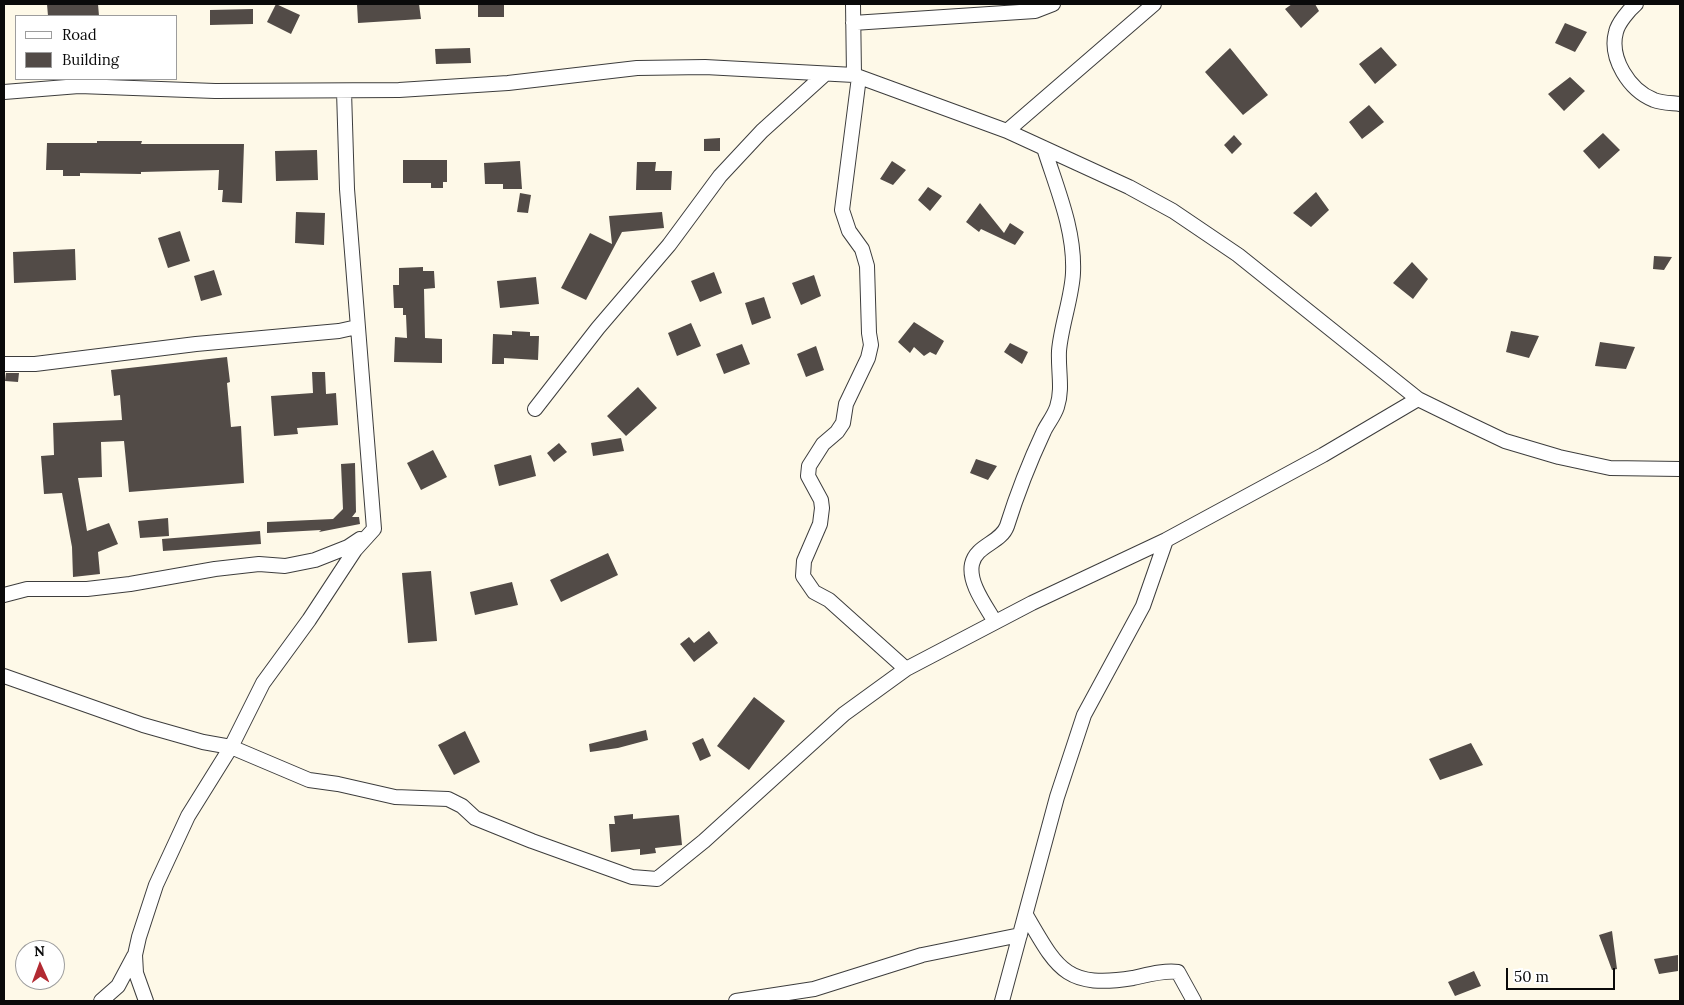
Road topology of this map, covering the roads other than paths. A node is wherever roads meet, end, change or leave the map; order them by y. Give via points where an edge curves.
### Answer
1 (853, 4) edge
2 (1053, 4) edge
3 (1154, 4) edge
4 (1636, 4) edge
5 (853, 23) junction
6 (824, 75) junction
7 (856, 76) junction
8 (4, 92) edge
9 (344, 92) junction
10 (1680, 104) edge
11 (1007, 132) junction
12 (1044, 148) junction
13 (357, 327) junction
14 (4, 364) edge
15 (1418, 399) junction
16 (535, 409) dead end
17 (1680, 469) edge
18 (374, 529) junction
19 (1166, 540) junction
20 (4, 595) edge
21 (995, 622) junction
22 (906, 669) junction
23 (4, 676) edge
24 (231, 747) junction
25 (1026, 915) junction
26 (1020, 935) junction
27 (135, 955) junction
28 (101, 1001) edge
29 (146, 1001) edge
30 (736, 1001) edge
31 (1002, 1001) edge
32 (1194, 1001) edge

1 - 5 street
2 - 5 street via 1035,11
3 - 11 street
4 - 10 street via 1616,30 1614,52 1622,71 1638,91 1654,101
5 - 7 street
6 - 7 street
6 - 9 street via 705,67 637,68 508,83
6 - 16 street via 762,131 720,176 669,245
7 - 11 street
7 - 22 street via 842,210 867,266 872,346 846,404 843,423 823,444 809,466 808,476 822,508 820,524 804,561 803,576 814,592 829,600
8 - 9 street via 79,86
9 - 13 street
11 - 12 street
12 - 15 street via 1173,212 1238,255
12 - 21 street via 1063,205 1073,274 1059,350 1061,390 1056,409 1044,430 1006,529 972,560 978,594
13 - 14 street via 35,364
13 - 18 street
15 - 17 street via 1505,441 1559,457 1610,468
15 - 19 street via 1324,455
18 - 20 street via 348,547 315,560 285,566 259,564 130,584 27,590
18 - 24 street via 355,550 263,683
19 - 21 street
19 - 25 street via 1144,606 1084,714 1057,797
21 - 22 street
22 - 24 street via 844,714 704,841 656,879 632,877 532,841 475,818 448,799 395,797 309,780
23 - 24 street via 143,724
24 - 27 street via 188,816 160,876
25 - 26 street
25 - 32 street via 1060,968 1072,976 1106,982 1178,972
26 - 30 street via 922,956 814,989
26 - 31 street
27 - 28 street via 118,986
27 - 29 street via 136,973

